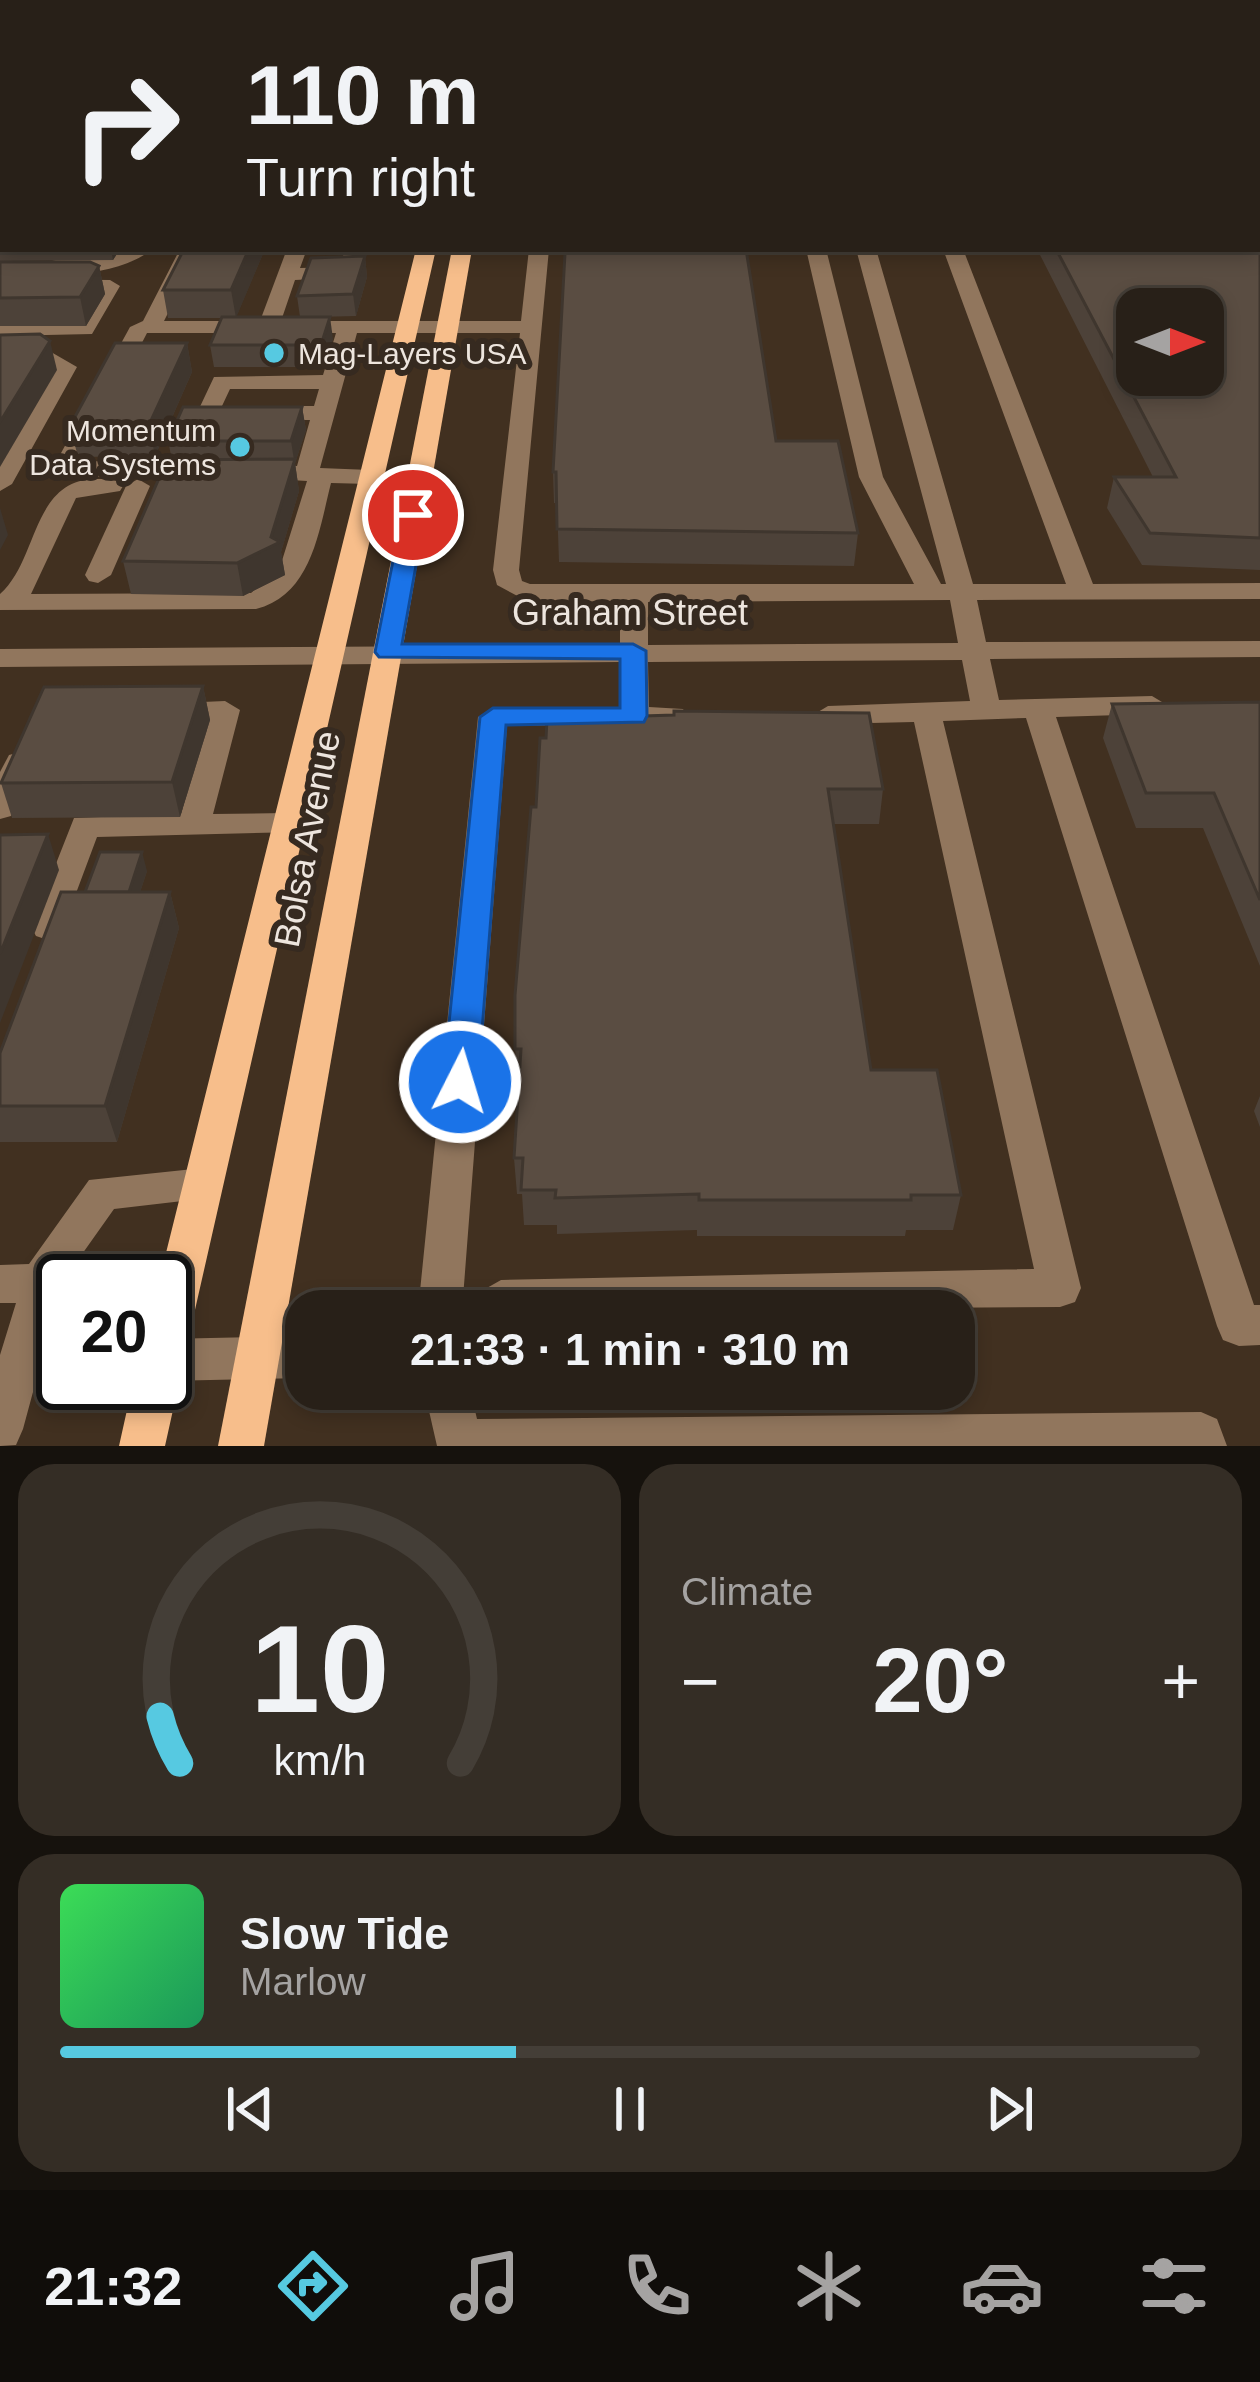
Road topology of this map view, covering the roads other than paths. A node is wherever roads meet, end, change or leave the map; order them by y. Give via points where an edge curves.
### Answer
1 (137, 252) edge
2 (188, 252) edge
3 (296, 252) edge
4 (354, 252) edge
5 (425, 252) edge
6 (461, 252) edge
7 (539, 252) edge
8 (817, 252) edge
9 (867, 252) edge
10 (954, 252) edge
11 (0, 265) edge
12 (288, 274) junction
13 (0, 285) edge
14 (447, 326) junction
15 (150, 327) junction
16 (268, 327) junction
17 (349, 327) junction
18 (407, 327) junction
19 (530, 327) junction
20 (0, 330) edge
21 (0, 359) edge
22 (333, 382) junction
23 (325, 413) junction
24 (313, 475) junction
25 (370, 477) junction
26 (0, 484) edge
27 (138, 486) junction
28 (98, 575) dead end
29 (1082, 590) junction
30 (931, 591) junction
31 (1260, 591) edge
32 (962, 592) junction
33 (634, 593) junction
34 (6, 602) edge
35 (1260, 649) edge
36 (971, 650) junction
37 (633, 651) junction
38 (388, 652) junction
39 (326, 656) junction
40 (0, 658) edge
41 (1193, 705) edge
42 (1037, 706) junction
43 (986, 708) junction
44 (134, 711) edge
45 (927, 715) junction
46 (634, 716) junction
47 (702, 716) edge
48 (792, 716) edge
49 (34, 731) edge
50 (0, 808) edge
51 (286, 824) junction
52 (194, 825) junction
53 (39, 846) edge
54 (78, 847) junction
55 (39, 953) edge
56 (202, 1185) junction
57 (59, 1254) edge
58 (186, 1254) edge
59 (36, 1283) edge
60 (0, 1284) edge
61 (442, 1290) edge
62 (967, 1290) edge
63 (36, 1310) edge
64 (1260, 1325) edge
65 (285, 1358) edge
66 (257, 1359) junction
67 (192, 1360) edge
68 (150, 1410) edge
69 (452, 1410) edge
70 (0, 1429) edge
71 (460, 1444) edge
72 (142, 1446) edge
73 (241, 1446) edge
74 (1204, 1446) edge

1 - 11 street via 119,263
2 - 15 street
3 - 12 street
4 - 12 street via 348,273
5 - 18 main road, Bolsa Avenue
6 - 14 main road, Bolsa Avenue
7 - 19 street
8 - 30 street via 871,477
9 - 32 street
10 - 29 street
12 - 16 street
13 - 20 street via 110,286 85,330
14 - 18 street
14 - 19 street
14 - 38 main road, Bolsa Avenue
15 - 16 street
15 - 24 street via 140,327 71,469
16 - 17 street
17 - 18 street
17 - 22 street
18 - 25 main road, Bolsa Avenue
19 - 33 street via 510,585 525,592
21 - 26 street via 51,358 66,367
22 - 23 street
22 - 23 street via 222,382 208,413
23 - 24 street
24 - 25 street
24 - 27 street via 304,483
24 - 34 street via 290,579 278,593 256,601
25 - 39 main road, Bolsa Avenue
27 - 28 street
27 - 34 street via 80,486 66,494
29 - 31 street
29 - 32 street
30 - 32 street
30 - 33 street
32 - 36 street
33 - 37 street
35 - 36 street, Graham Street
36 - 37 street, Graham Street
36 - 43 street
37 - 38 street, Graham Street
37 - 46 street
38 - 39 street, Graham Street
38 - 66 main road, Bolsa Avenue
39 - 40 street, Graham Street
39 - 51 main road, Bolsa Avenue
41 - 42 street
42 - 43 street
42 - 64 street via 1239,1325
43 - 45 street
44 - 52 street via 225,710
45 - 48 street
45 - 62 street via 1060,1288
46 - 47 street
46 - 61 street via 493,717
49 - 50 street
51 - 52 street
51 - 56 main road, Bolsa Avenue
52 - 54 street via 85,826
53 - 54 street
54 - 55 street
56 - 57 street via 103,1192
56 - 58 main road, Bolsa Avenue
59 - 60 street
63 - 70 street
65 - 66 street
66 - 67 street
66 - 73 main road, Bolsa Avenue
68 - 72 main road
69 - 71 street
71 - 74 street via 1201,1435

